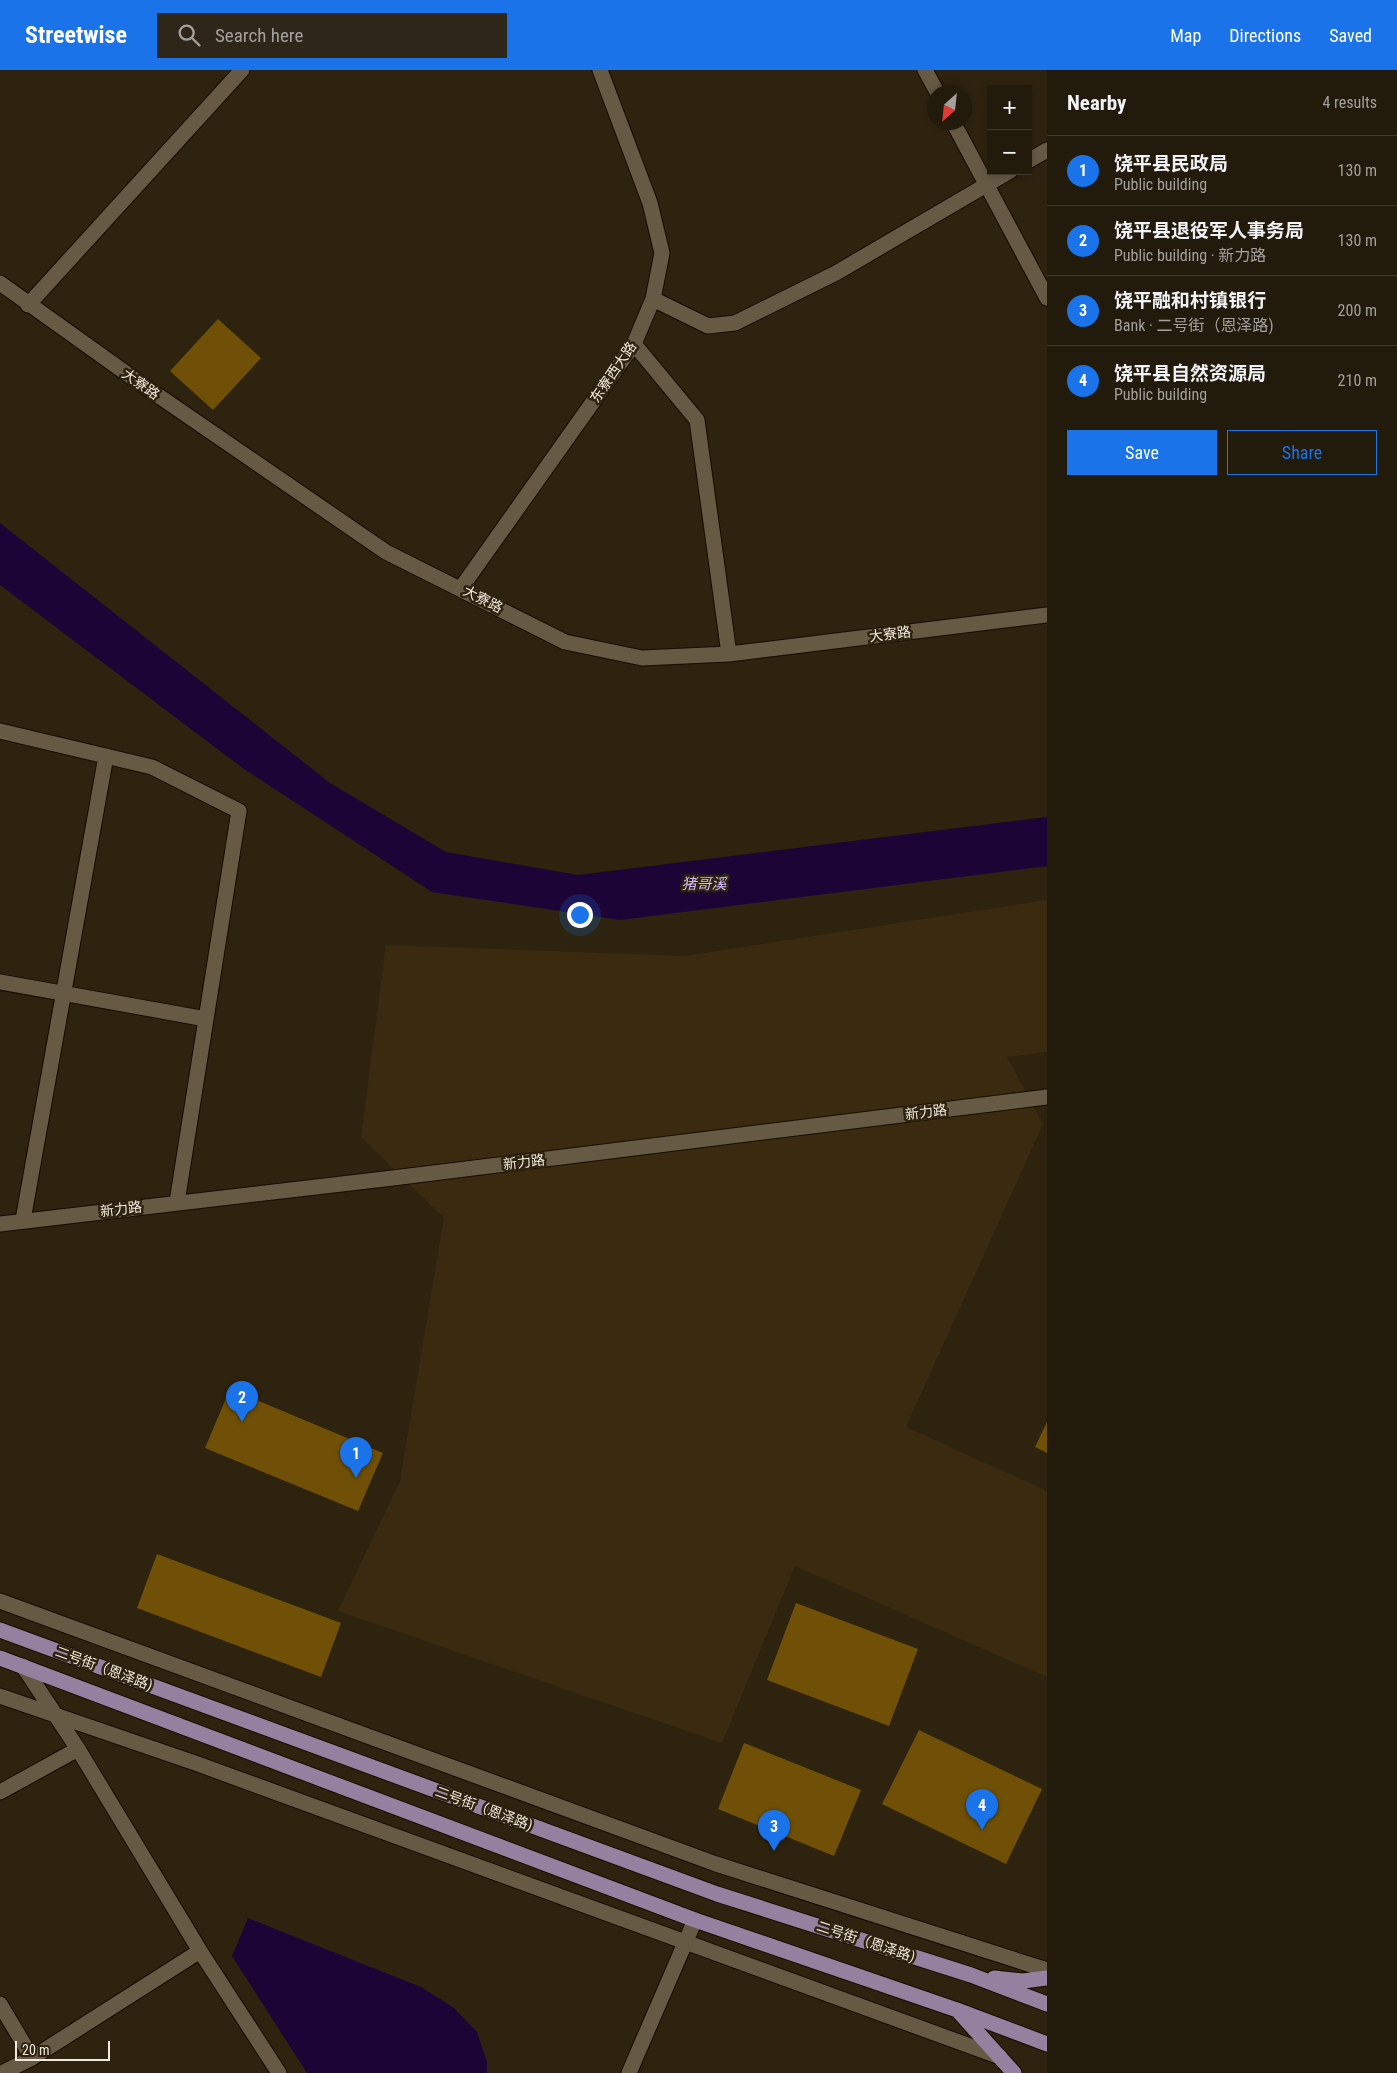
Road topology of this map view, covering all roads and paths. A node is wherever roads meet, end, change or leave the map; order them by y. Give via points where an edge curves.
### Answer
1 (242, 70) edge
2 (600, 70) edge
3 (925, 70) edge
4 (933, 85) edge
5 (957, 130) edge
6 (1047, 150) edge
7 (1032, 159) edge
8 (1003, 175) edge
9 (986, 185) junction
10 (0, 283) edge
11 (1047, 298) edge
12 (653, 299) junction
13 (28, 305) junction
14 (634, 344) junction
15 (461, 588) junction
16 (1047, 614) edge
17 (729, 654) junction
18 (0, 731) edge
19 (106, 756) junction
20 (0, 982) edge
21 (64, 992) junction
22 (206, 1018) junction
23 (1047, 1097) edge
24 (177, 1202) junction
25 (23, 1220) junction
26 (0, 1224) edge
27 (0, 1601) edge
28 (0, 1630) edge
29 (68, 1655) junction
30 (0, 1658) edge
31 (22, 1666) junction
32 (59, 1680) junction
33 (0, 1696) edge
34 (54, 1715) junction
35 (78, 1749) junction
36 (0, 1792) edge
37 (695, 1920) junction
38 (685, 1942) junction
39 (200, 1951) junction
40 (1047, 1970) edge
41 (971, 1975) junction
42 (1047, 1978) edge
43 (0, 2004) edge
44 (1047, 2004) edge
45 (957, 2010) junction
46 (1047, 2044) edge
47 (1000, 2056) junction
48 (32, 2058) junction
49 (2, 2073) edge
50 (279, 2073) edge
51 (629, 2073) edge
52 (1014, 2073) edge

1 - 13 street
2 - 12 street, 东寮西大路 via 650,203 662,253
3 - 4 street
5 - 9 street
6 - 7 street
8 - 9 street
9 - 11 street
9 - 12 street via 836,273 735,322 708,326
10 - 13 street, 大寮路
12 - 14 street, 东寮西大路
13 - 15 street, 大寮路 via 386,552
14 - 15 street, 东寮西大路
14 - 17 street via 697,420
15 - 17 street, 大寮路 via 565,642 642,658
16 - 17 street, 大寮路
18 - 19 street
19 - 21 street
19 - 22 street via 152,767 239,811
20 - 21 street
21 - 22 street
21 - 25 street
22 - 24 street
23 - 24 street, 新力路
24 - 25 street, 新力路
25 - 26 street, 新力路
27 - 40 street via 716,1864
28 - 29 main road, 二号街（恩泽路)
29 - 32 main road
29 - 41 main road, 二号街（恩泽路) via 717,1894
30 - 31 main road, 二号街（恩泽路)
31 - 32 main road, 二号街（恩泽路)
31 - 34 street
32 - 37 main road, 二号街（恩泽路)
33 - 34 street
34 - 35 street
34 - 38 street via 198,1764
35 - 36 street
35 - 39 street
37 - 38 street
37 - 45 main road, 二号街（恩泽路)
38 - 47 street
38 - 51 street
39 - 48 street
39 - 50 street
41 - 42 main road via 1023,1981
41 - 44 main road
43 - 48 street
45 - 46 main road, 二号街（恩泽路)
45 - 47 main road
47 - 52 main road
48 - 49 street

